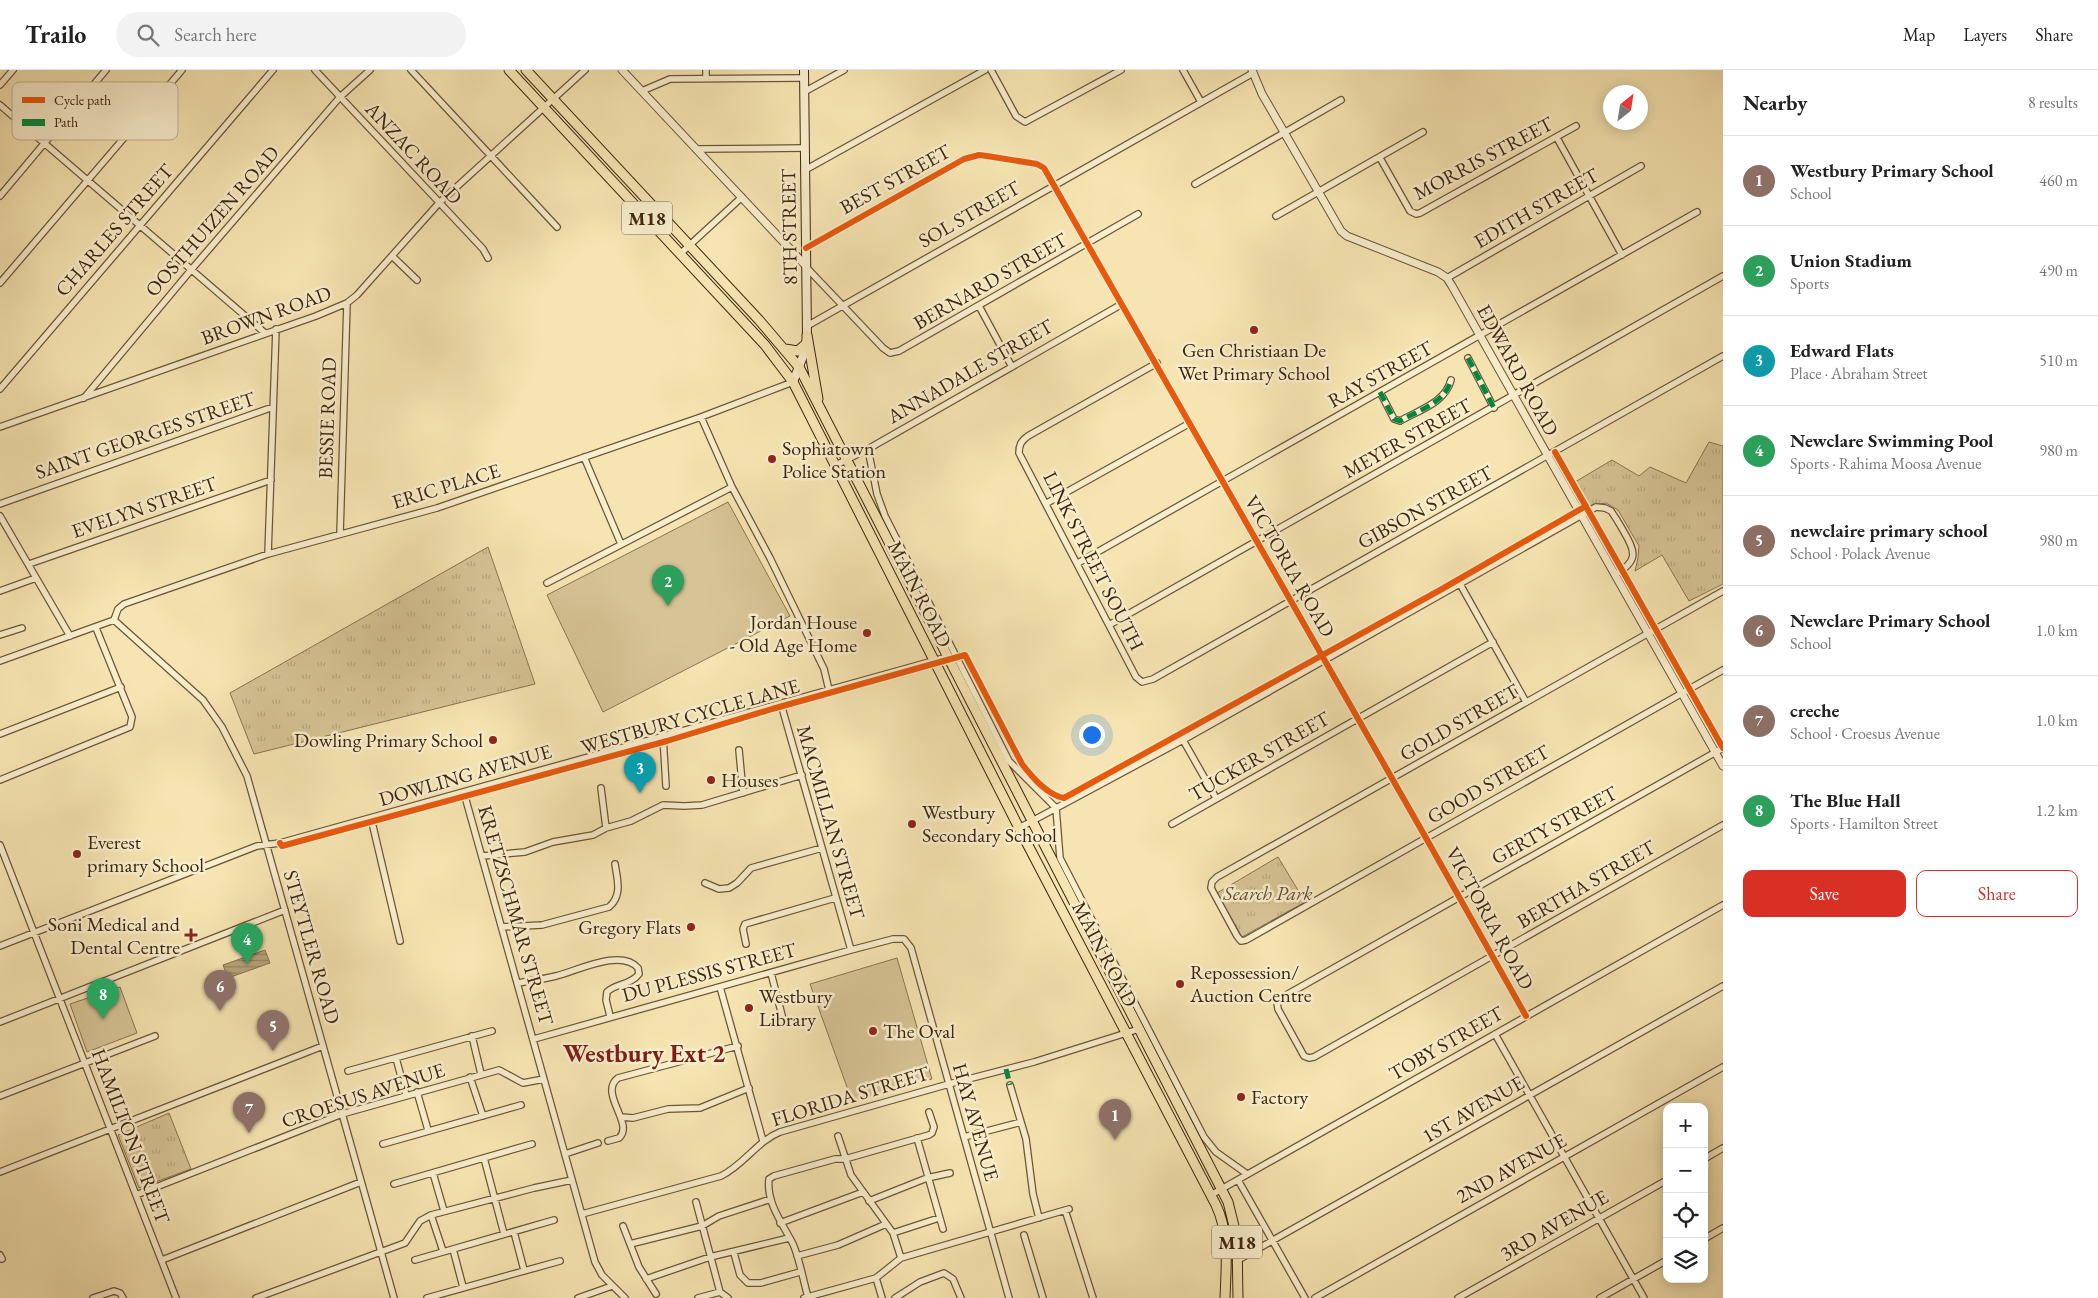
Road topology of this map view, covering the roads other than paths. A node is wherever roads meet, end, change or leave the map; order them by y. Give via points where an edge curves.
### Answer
1 (13, 70) edge
2 (106, 70) edge
3 (182, 70) edge
4 (273, 70) edge
5 (315, 70) edge
6 (370, 70) edge
7 (411, 70) edge
8 (509, 70) edge
9 (526, 70) edge
10 (706, 70) edge
11 (844, 70) edge
12 (985, 70) edge
13 (990, 70) edge
14 (1121, 70) edge
15 (1183, 70) edge
16 (583, 71) edge
17 (624, 71) edge
18 (1253, 72) edge
19 (804, 74) edge
20 (706, 78) junction
21 (96, 82) edge
22 (172, 82) edge
23 (0, 85) edge
24 (642, 91) junction
25 (804, 92) junction
26 (340, 97) junction
27 (552, 99) junction
28 (1341, 100) dead end
29 (1201, 102) junction
30 (0, 105) edge
31 (544, 107) junction
32 (12, 115) edge
33 (1576, 126) dead end
34 (1423, 132) dead end
35 (1285, 133) junction
36 (1557, 138) junction
37 (40, 140) edge
38 (48, 140) edge
39 (122, 140) edge
40 (45, 144) junction
41 (805, 148) junction
42 (696, 149) junction
43 (490, 156) junction
44 (1380, 158) junction
45 (1641, 166) dead end
46 (805, 170) junction
47 (87, 181) junction
48 (1195, 184) dead end
49 (1054, 185) junction
50 (1318, 192) junction
51 (0, 196) edge
52 (1589, 196) junction
53 (742, 197) junction
54 (439, 204) junction
55 (1697, 212) dead end
56 (1138, 214) dead end
57 (1276, 216) dead end
58 (139, 225) junction
59 (557, 227) dead end
60 (1087, 244) junction
61 (689, 246) junction
62 (806, 248) junction
63 (680, 254) junction
64 (1622, 255) junction
65 (392, 256) junction
66 (488, 258) dead end
67 (806, 266) junction
68 (191, 270) junction
69 (1721, 277) edge
70 (1447, 278) junction
71 (417, 280) dead end
72 (0, 283) edge
73 (347, 303) junction
74 (1122, 304) junction
75 (842, 306) junction
76 (979, 306) junction
77 (276, 329) junction
78 (265, 333) junction
79 (807, 335) junction
80 (1480, 336) junction
81 (785, 349) junction
82 (1723, 356) edge
83 (1468, 358) dead end
84 (1156, 363) junction
85 (1012, 366) junction
86 (799, 367) junction
87 (1451, 380) dead end
88 (793, 382) junction
89 (0, 389) edge
90 (1380, 392) junction
91 (1514, 396) junction
92 (84, 398) junction
93 (819, 406) junction
94 (273, 407) junction
95 (1494, 408) junction
96 (702, 417) junction
97 (1190, 423) junction
98 (0, 427) edge
99 (868, 449) junction
100 (1548, 456) junction
101 (584, 457) junction
102 (845, 460) junction
103 (834, 466) junction
104 (270, 480) junction
105 (1223, 481) junction
106 (732, 487) junction
107 (1047, 503) junction
108 (0, 504) edge
109 (1582, 514) junction
110 (0, 516) edge
111 (340, 534) junction
112 (1257, 542) junction
113 (621, 544) junction
114 (268, 554) junction
115 (1078, 563) junction
116 (29, 564) junction
117 (1616, 574) junction
118 (36, 578) junction
119 (547, 583) dead end
120 (1460, 584) junction
121 (0, 591) edge
122 (1723, 591) edge
123 (1290, 601) junction
124 (114, 620) junction
125 (1109, 625) junction
126 (22, 628) dead end
127 (96, 628) junction
128 (1648, 633) junction
129 (0, 635) edge
130 (70, 636) junction
131 (1493, 642) junction
132 (947, 657) junction
133 (1324, 660) junction
134 (0, 661) edge
135 (935, 661) junction
136 (1723, 670) edge
137 (1142, 682) joint
138 (121, 687) junction
139 (829, 690) junction
140 (1682, 693) junction
141 (1526, 702) junction
142 (781, 704) junction
143 (1358, 719) junction
144 (0, 734) edge
145 (663, 736) junction
146 (1183, 740) junction
147 (1723, 748) edge
148 (739, 750) dead end
149 (1715, 753) junction
150 (1723, 766) edge
151 (802, 775) junction
152 (1392, 778) junction
153 (0, 780) edge
154 (666, 786) dead end
155 (601, 788) dead end
156 (464, 792) junction
157 (743, 793) junction
158 (1216, 798) junction
159 (1056, 808) junction
160 (370, 818) junction
161 (1031, 821) junction
162 (1172, 824) dead end
163 (1723, 825) edge
164 (606, 828) junction
165 (1019, 828) junction
166 (1426, 838) junction
167 (0, 845) edge
168 (267, 845) junction
169 (822, 848) junction
170 (482, 856) junction
171 (615, 864) dead end
172 (705, 883) dead end
173 (1459, 897) junction
174 (835, 898) junction
175 (1723, 905) edge
176 (285, 910) junction
177 (502, 927) junction
178 (34, 932) junction
179 (893, 939) joint
180 (400, 941) dead end
181 (1244, 941) joint
182 (746, 944) dead end
183 (0, 946) edge
184 (851, 950) junction
185 (1493, 956) junction
186 (770, 973) junction
187 (518, 983) junction
188 (1723, 986) edge
189 (720, 987) junction
190 (60, 998) junction
191 (610, 1016) junction
192 (1526, 1016) junction
193 (0, 1022) edge
194 (784, 1023) dead end
195 (1139, 1029) junction
196 (492, 1031) dead end
197 (1127, 1033) junction
198 (1290, 1033) joint
199 (1495, 1034) junction
200 (155, 1036) dead end
201 (472, 1036) junction
202 (534, 1039) junction
203 (323, 1046) junction
204 (738, 1046) junction
205 (396, 1058) junction
206 (85, 1064) junction
207 (1723, 1067) edge
208 (348, 1071) dead end
209 (481, 1074) junction
210 (470, 1077) junction
211 (544, 1079) junction
212 (949, 1084) junction
213 (1010, 1085) dead end
214 (749, 1088) junction
215 (417, 1092) junction
216 (406, 1095) junction
217 (1530, 1095) junction
218 (0, 1096) edge
219 (521, 1105) dead end
220 (929, 1112) dead end
221 (342, 1114) junction
222 (483, 1116) junction
223 (621, 1116) junction
224 (1021, 1122) junction
225 (111, 1129) junction
226 (428, 1130) junction
227 (838, 1136) dead end
228 (964, 1137) junction
229 (917, 1138) junction
230 (608, 1141) dead end
231 (763, 1141) junction
232 (598, 1143) dead end
233 (383, 1144) dead end
234 (532, 1144) dead end
235 (1723, 1148) edge
236 (565, 1154) junction
237 (1564, 1157) junction
238 (1708, 1157) edge
239 (484, 1158) junction
240 (845, 1159) junction
241 (0, 1172) edge
242 (432, 1173) junction
243 (950, 1173) dead end
244 (1247, 1174) junction
245 (927, 1178) junction
246 (572, 1180) junction
247 (1238, 1180) junction
248 (361, 1182) junction
249 (1663, 1182) edge
250 (394, 1184) dead end
251 (1222, 1189) junction
252 (863, 1192) junction
253 (136, 1194) junction
254 (1211, 1195) junction
255 (495, 1198) junction
256 (771, 1199) junction
257 (870, 1201) junction
258 (696, 1202) dead end
259 (444, 1211) junction
260 (582, 1214) junction
261 (431, 1215) junction
262 (940, 1218) junction
263 (1039, 1218) junction
264 (1599, 1218) junction
265 (554, 1220) dead end
266 (780, 1222) junction
267 (886, 1224) junction
268 (623, 1226) dead end
269 (702, 1226) junction
270 (943, 1228) dead end
271 (1723, 1228) edge
272 (514, 1232) junction
273 (990, 1232) junction
274 (893, 1233) junction
275 (504, 1234) junction
276 (1024, 1236) dead end
277 (789, 1238) junction
278 (1706, 1238) edge
279 (1273, 1241) junction
280 (630, 1244) junction
281 (453, 1249) junction
282 (380, 1250) junction
283 (442, 1251) junction
284 (734, 1253) junction
285 (797, 1256) junction
286 (710, 1257) junction
287 (902, 1258) junction
288 (162, 1260) junction
289 (415, 1260) dead end
290 (1238, 1260) junction
291 (560, 1261) dead end
292 (1663, 1262) edge
293 (524, 1270) junction
294 (800, 1272) junction
295 (646, 1278) junction
296 (876, 1278) junction
297 (1634, 1279) junction
298 (612, 1286) junction
299 (463, 1287) junction
300 (720, 1292) junction
301 (656, 1294) dead end
302 (806, 1297) edge
303 (94, 1298) edge
304 (123, 1298) edge
305 (176, 1298) edge
306 (256, 1298) edge
307 (394, 1298) edge
308 (427, 1298) edge
309 (578, 1298) edge
310 (625, 1298) edge
311 (698, 1298) edge
312 (728, 1298) edge
313 (882, 1298) edge
314 (895, 1298) edge
315 (960, 1298) edge
316 (1009, 1298) edge
317 (1043, 1298) edge
318 (1093, 1298) edge
319 (1225, 1298) edge
320 (1238, 1298) edge
321 (1305, 1298) edge
322 (1315, 1298) edge
323 (1458, 1298) edge
324 (1600, 1298) edge
325 (1644, 1298) edge

1 - 23 street
2 - 21 street
3 - 22 street
4 - 58 street, CHARLES STREET
5 - 26 street, ANZAC ROAD
6 - 26 street, OOSTHUIZEN ROAD
7 - 43 street
8 - 31 main road, MAIN ROAD / M18
9 - 27 main road, MAIN ROAD / M18
10 - 20 street
11 - 25 street
12 - 46 street
13 - 14 street via 1016,116 1025,122
15 - 29 street
16 - 27 street, BROWN ROAD
17 - 24 street
18 - 29 street, SOL STREET
18 - 35 street
19 - 20 street
19 - 25 main road, 8TH STREET
20 - 24 street via 670,79
24 - 42 street
25 - 41 main road, 8TH STREET
26 - 54 street, ANZAC ROAD
26 - 68 street, OOSTHUIZEN ROAD
27 - 31 street, BROWN ROAD
27 - 61 main road, MAIN ROAD / M18
28 - 35 street
29 - 49 street, SOL STREET
30 - 32 street
31 - 43 street, BROWN ROAD
31 - 63 main road, MAIN ROAD / M18
33 - 36 street, MORRIS STREET
34 - 44 street
35 - 48 street
35 - 50 street
36 - 44 street, MORRIS STREET via 1416,214
36 - 52 street
37 - 40 street
38 - 40 street
39 - 47 street
40 - 47 street
40 - 51 street
41 - 42 street
41 - 46 main road, 8TH STREET
42 - 53 street
43 - 54 street, BROWN ROAD
43 - 59 street
44 - 50 street
45 - 52 street, EDITH STREET
46 - 62 main road, 8TH STREET
47 - 58 street
47 - 72 street
49 - 60 street, VICTORIA ROAD
49 - 62 street, BEST STREET via 1044,168 1036,164 972,156
49 - 75 street, SOL STREET
50 - 57 street
50 - 70 street via 1344,234
52 - 64 street
52 - 70 street, EDITH STREET
53 - 61 street
53 - 67 street
54 - 65 street, BROWN ROAD
54 - 66 street, ANZAC ROAD
55 - 64 street, RAY STREET
56 - 60 street, BERNARD STREET
58 - 68 street
58 - 89 street, CHARLES STREET
60 - 74 street, VICTORIA ROAD
60 - 76 street, BERNARD STREET
61 - 63 street
61 - 81 main road, MAIN ROAD / M18
62 - 67 main road, 8TH STREET
63 - 88 main road, MAIN ROAD / M18 via 765,345
64 - 80 street, RAY STREET
65 - 71 street
65 - 73 street, BROWN ROAD
67 - 75 street
67 - 79 main road, 8TH STREET
68 - 78 street
68 - 92 street, OOSTHUIZEN ROAD
69 - 91 street, MEYER STREET
70 - 80 street, EDWARD ROAD
73 - 77 street, BROWN ROAD
73 - 111 street, BESSIE ROAD
74 - 84 street, VICTORIA ROAD
74 - 85 street, ANNADALE STREET
75 - 76 street, BERNARD STREET via 890,353
75 - 79 street, SOL STREET
76 - 85 street
77 - 78 street, BROWN ROAD
77 - 94 street
78 - 92 street, BROWN ROAD
79 - 81 main road via 798,351
79 - 86 main road, 8TH STREET
79 - 93 main road
80 - 90 street, RAY STREET
80 - 91 street, EDWARD ROAD
81 - 86 main road, MAIN ROAD / M18
82 - 100 street, GIBSON STREET
83 - 95 street
84 - 97 street, VICTORIA ROAD
84 - 107 street, LINK STREET SOUTH via 1023,439 1020,453
85 - 99 street, ANNADALE STREET
86 - 88 main road, 8TH STREET
86 - 93 main road, MAIN ROAD / M18
87 - 90 street via 1441,398 1400,421 1394,419
88 - 96 street, ERIC PLACE
88 - 103 main road, MAIN ROAD / M18
90 - 105 street, RAY STREET
91 - 95 street, MEYER STREET
91 - 100 street, EDWARD ROAD
92 - 98 street, BROWN ROAD
93 - 102 main road, MAIN ROAD / M18
94 - 104 street
94 - 108 street, SAINT GEORGES STREET
95 - 112 street, MEYER STREET
96 - 101 street, ERIC PLACE
96 - 106 street
97 - 105 street, VICTORIA ROAD
97 - 107 street
99 - 102 street, ANNADALE STREET
99 - 159 street, MAIN ROAD via 885,516 1009,761
100 - 109 street, EDWARD ROAD
100 - 123 street, GIBSON STREET
101 - 111 street, ERIC PLACE via 437,508
101 - 113 street
102 - 103 street, ANNADALE STREET
102 - 132 main road, MAIN ROAD / M18
103 - 135 main road, MAIN ROAD / M18
104 - 114 street
104 - 116 street, EVELYN STREET
105 - 112 street, VICTORIA ROAD
105 - 115 street, RAY STREET
106 - 113 street
106 - 139 street via 824,669
107 - 115 street, LINK STREET SOUTH
109 - 117 street, EDWARD ROAD
109 - 117 street via 1596,508 1608,509 1633,546 1630,563
109 - 120 street
110 - 116 street
111 - 114 street, ERIC PLACE
112 - 123 street, VICTORIA ROAD
112 - 125 street, MEYER STREET
113 - 119 street
114 - 124 street, ERIC PLACE via 124,604
115 - 125 street, LINK STREET SOUTH
116 - 118 street
117 - 128 street, EDWARD ROAD
118 - 121 street
118 - 130 street
120 - 131 street
120 - 133 street
122 - 128 street, GOLD STREET
123 - 133 street, VICTORIA ROAD
123 - 137 street, GIBSON STREET
124 - 127 street
124 - 168 street, STEYTLER ROAD via 193,690 213,713 247,776
125 - 137 street, LINK STREET SOUTH via 1136,677
126 - 129 street
127 - 130 street
127 - 138 street
128 - 140 street, EDWARD ROAD
128 - 141 street, GOLD STREET
130 - 134 street
131 - 141 street
131 - 143 street, TUCKER STREET
132 - 135 street, DOWLING AVENUE
132 - 161 main road, MAIN ROAD / M18
133 - 143 street, VICTORIA ROAD
133 - 146 street
135 - 139 street, DOWLING AVENUE
135 - 165 main road, MAIN ROAD / M18
136 - 140 street, GOOD STREET
138 - 144 street
138 - 153 street via 132,717 130,727
139 - 142 street, DOWLING AVENUE
140 - 149 street, EDWARD ROAD
140 - 166 street, GOOD STREET
141 - 152 street, GOLD STREET
142 - 145 street, DOWLING AVENUE
142 - 151 street, MACMILLAN STREET
143 - 152 street, VICTORIA ROAD
143 - 158 street, TUCKER STREET
145 - 154 street
145 - 156 street, DOWLING AVENUE
146 - 158 street
146 - 159 street
147 - 149 street, GERTY STREET
148 - 157 street
149 - 150 street, EDWARD ROAD
149 - 173 street, GERTY STREET
151 - 157 street
151 - 169 street, MACMILLAN STREET
152 - 166 street, VICTORIA ROAD
152 - 181 street, GOLD STREET via 1212,882 1213,893 1237,936
155 - 164 street
156 - 160 street, DOWLING AVENUE
156 - 170 street, KRETZSCHMAR STREET
157 - 164 street via 702,804 663,805 636,819
158 - 162 street, TUCKER STREET
159 - 161 street
159 - 244 street, MAIN ROAD via 1060,858 1191,1112 1211,1147
160 - 168 street, DOWLING AVENUE
160 - 180 street
161 - 165 street
161 - 195 main road, MAIN ROAD / M18
163 - 185 street, BERTHA STREET
164 - 170 street via 594,835 553,842 525,852
165 - 197 main road, MAIN ROAD / M18
166 - 173 street, VICTORIA ROAD
166 - 181 street, GOOD STREET
167 - 178 street, HAMILTON STREET
168 - 176 street, STEYTLER ROAD
168 - 178 street, DOWLING AVENUE via 256,846
169 - 172 street via 751,868 729,888 719,889
169 - 174 street, MACMILLAN STREET
170 - 177 street, KRETZSCHMAR STREET
171 - 177 street via 618,891 616,900 609,907 542,925
173 - 185 street, VICTORIA ROAD
173 - 198 street, GERTY STREET via 1278,1000 1276,1006
174 - 182 street via 745,924
174 - 184 street, MACMILLAN STREET
175 - 192 street, TOBY STREET
176 - 190 street
176 - 203 street, STEYTLER ROAD
177 - 187 street, KRETZSCHMAR STREET
178 - 183 street, DOWLING AVENUE
178 - 190 street, HAMILTON STREET
179 - 184 street, DU PLESSIS STREET
179 - 212 street, HAY AVENUE via 904,939 909,944
184 - 186 street, DU PLESSIS STREET
185 - 192 street, VICTORIA ROAD
185 - 198 street, BERTHA STREET via 1311,1058 1304,1056
186 - 189 street, DU PLESSIS STREET
186 - 194 street
187 - 191 street via 596,963 631,962 639,974 632,981 607,992
187 - 202 street, KRETZSCHMAR STREET
188 - 217 street, 1ST AVENUE
189 - 191 street, DU PLESSIS STREET
189 - 204 street
190 - 193 street
190 - 206 street, HAMILTON STREET
191 - 202 street, DU PLESSIS STREET
192 - 199 street, TOBY STREET
195 - 197 street, FLORIDA STREET
195 - 251 main road, MAIN ROAD / M18
196 - 201 street
197 - 212 street, FLORIDA STREET
197 - 254 main road, MAIN ROAD / M18
199 - 217 street
199 - 244 street, TOBY STREET
200 - 206 street
201 - 205 street
201 - 209 street
202 - 211 street, KRETZSCHMAR STREET
203 - 221 street, STEYTLER ROAD
203 - 225 street
204 - 214 street
204 - 223 street via 618,1078 612,1085 612,1092
205 - 208 street
205 - 216 street
206 - 218 street
206 - 225 street, HAMILTON STREET
207 - 237 street, 2ND AVENUE
209 - 210 street, CROESUS AVENUE
209 - 211 street, CROESUS AVENUE via 499,1070 523,1083
210 - 215 street, CROESUS AVENUE
210 - 222 street
211 - 236 street, KRETZSCHMAR STREET
212 - 228 street, HAY AVENUE
212 - 231 street, FLORIDA STREET via 794,1128
213 - 224 street
214 - 223 street via 700,1108 668,1109 633,1118
214 - 231 street
215 - 216 street, CROESUS AVENUE
215 - 226 street
216 - 221 street, CROESUS AVENUE
217 - 237 street
217 - 279 street, 1ST AVENUE
219 - 222 street
220 - 229 street via 934,1127 932,1133
221 - 248 street, STEYTLER ROAD
221 - 253 street, CROESUS AVENUE
222 - 226 street
223 - 230 street via 622,1135
224 - 228 street
224 - 263 street
225 - 241 street
225 - 253 street, HAMILTON STREET
226 - 233 street
227 - 240 street
228 - 273 street, HAY AVENUE
229 - 240 street
229 - 245 street
231 - 260 street, FLORIDA STREET via 740,1164 721,1176
232 - 236 street
234 - 239 street
235 - 238 street
236 - 246 street, KRETZSCHMAR STREET
237 - 264 street
237 - 322 street, 2ND AVENUE
239 - 242 street
239 - 255 street
240 - 252 street
240 - 256 street via 772,1177 768,1182
242 - 250 street
242 - 259 street
243 - 245 street
244 - 247 street, TOBY STREET
245 - 257 street
245 - 262 street
246 - 255 street
246 - 260 street, KRETZSCHMAR STREET
247 - 251 street, TOBY STREET
247 - 279 street
248 - 282 street, STEYTLER ROAD
248 - 288 street
249 - 264 street, 3RD AVENUE
251 - 254 street, TOBY STREET
251 - 290 main road, M18 via 1234,1222
252 - 257 street
252 - 266 street
253 - 288 street, HAMILTON STREET
254 - 319 main road, M18 via 1220,1213 1225,1235
255 - 259 street
255 - 275 street
256 - 266 street
256 - 269 street via 719,1216
257 - 267 street
258 - 269 street
259 - 261 street
260 - 298 street, KRETZSCHMAR STREET via 598,1268
261 - 282 street via 420,1221 404,1243
261 - 283 street
262 - 270 street
262 - 274 street
263 - 273 street
263 - 318 street via 1067,1210
264 - 297 street
264 - 323 street, 3RD AVENUE
265 - 272 street
266 - 277 street
267 - 274 street
267 - 285 street via 838,1245
268 - 280 street
269 - 280 street
269 - 286 street
271 - 278 street
272 - 275 street
272 - 293 street
273 - 287 street
273 - 316 street, HAY AVENUE
274 - 287 street
275 - 281 street
276 - 317 street
277 - 284 street
277 - 285 street
279 - 290 street, 1ST AVENUE
279 - 321 street
280 - 295 street
281 - 283 street
281 - 299 street
282 - 306 street
282 - 307 street, STEYTLER ROAD
283 - 289 street
284 - 286 street
284 - 294 street via 740,1275 748,1283 761,1283
285 - 294 street
286 - 295 street
286 - 300 street
287 - 296 street
288 - 305 street, HAMILTON STREET
290 - 320 main road, M18
291 - 293 street
292 - 297 street
293 - 299 street
294 - 302 street
295 - 301 street
296 - 302 street
296 - 313 street
297 - 324 street
297 - 325 street
298 - 309 street
298 - 310 street, KRETZSCHMAR STREET
299 - 308 street
300 - 311 street
300 - 312 street
303 - 304 street via 114,1291
314 - 315 street via 925,1279 944,1273 953,1279

